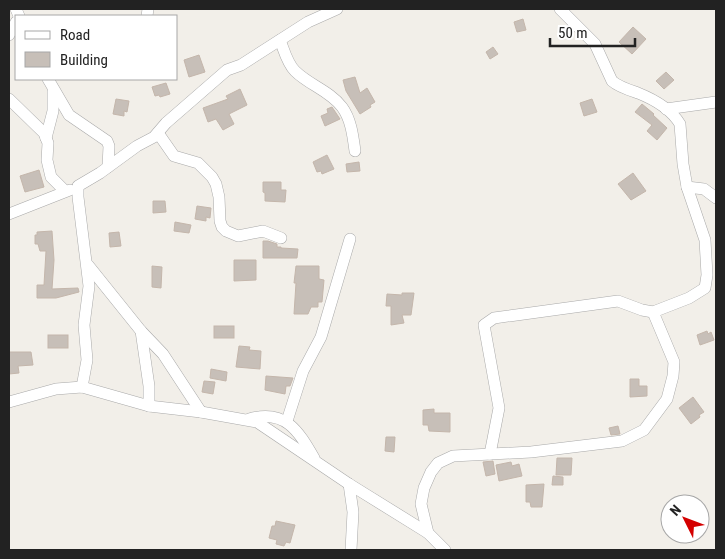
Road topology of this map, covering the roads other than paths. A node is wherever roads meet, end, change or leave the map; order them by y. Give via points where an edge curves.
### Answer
1 (337, 9) edge
2 (560, 9) edge
3 (15, 24) edge
4 (9, 35) edge
5 (280, 40) junction
6 (51, 84) edge
7 (9, 99) edge
8 (716, 102) edge
9 (666, 109) junction
10 (158, 133) junction
11 (46, 138) junction
12 (355, 151) dead end
13 (108, 167) junction
14 (78, 186) junction
15 (687, 186) junction
16 (65, 192) junction
17 (716, 198) edge
18 (9, 214) edge
19 (282, 238) dead end
20 (350, 239) dead end
21 (88, 265) junction
22 (711, 287) edge
23 (653, 312) junction
24 (141, 331) junction
25 (82, 387) junction
26 (9, 402) edge
27 (149, 406) junction
28 (201, 412) junction
29 (249, 419) junction
30 (287, 421) junction
31 (490, 454) junction
32 (315, 461) junction
33 (349, 484) junction
34 (428, 533) junction
35 (351, 550) edge
36 (445, 550) edge

1 - 5 street
2 - 9 street via 595,44 616,85 648,97
3 - 4 street
5 - 10 street via 241,65 227,70
5 - 12 street via 296,72 343,108 351,126
6 - 11 street via 53,111
6 - 13 street via 69,115 106,141 109,146
7 - 11 street
8 - 9 street
9 - 15 street via 681,126
10 - 13 street
10 - 19 street via 174,156 198,164 212,177 218,190 222,227 226,232 238,236 263,232
11 - 16 street via 51,177
13 - 14 street
14 - 16 street
14 - 21 street
15 - 17 street via 704,188
15 - 22 street via 704,235
16 - 18 street
20 - 30 street via 321,337 303,371
21 - 24 street
21 - 25 street via 84,335 86,360
22 - 23 street
23 - 31 street via 674,362 673,376 666,399 644,430 622,441
23 - 31 street via 618,301 494,318 484,325 499,408
24 - 27 street
24 - 28 street via 163,354
25 - 26 street via 56,389
25 - 27 street
27 - 28 street
28 - 29 street
29 - 30 street via 262,415
29 - 32 street
30 - 32 street
31 - 34 street via 453,456 438,463 424,488 421,504
32 - 33 street
33 - 34 street
33 - 35 street via 353,506
34 - 36 street

